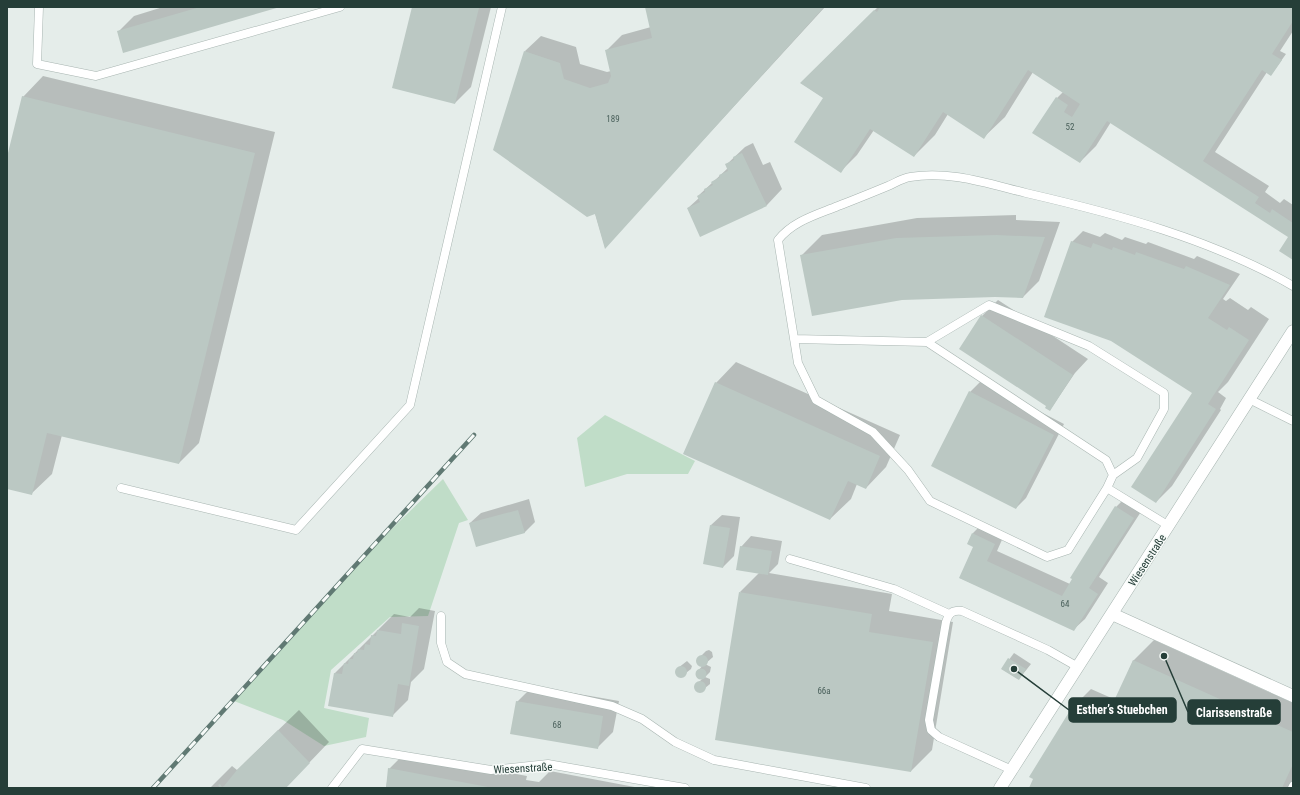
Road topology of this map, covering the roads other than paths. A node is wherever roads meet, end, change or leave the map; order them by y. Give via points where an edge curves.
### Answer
1 (40, 7) edge
2 (340, 7) edge
3 (502, 7) edge
4 (1293, 286) edge
5 (1293, 331) edge
6 (794, 339) junction
7 (927, 342) junction
8 (1249, 399) junction
9 (1293, 420) edge
10 (1113, 475) junction
11 (120, 488) dead end
12 (1107, 488) junction
13 (1169, 526) junction
14 (790, 559) dead end
15 (949, 614) junction
16 (1112, 614) junction
17 (441, 616) dead end
18 (1078, 667) junction
19 (1293, 696) edge
20 (1012, 770) junction
21 (332, 788) edge
22 (685, 788) edge
23 (866, 788) edge
24 (1000, 788) edge

1 - 2 lane via 37,64 96,76
3 - 11 lane via 410,405 296,530
4 - 6 lane via 1227,253 1093,209 969,179 945,175 910,177 805,220 787,229 778,240
5 - 8 street, Wiesenstraße
6 - 7 lane
6 - 12 lane via 798,363 816,400 873,432 908,470 930,501 1047,557 1068,550
7 - 10 lane via 1106,460
7 - 10 lane via 989,305 1089,346 1164,394 1164,409 1137,458
8 - 9 lane
8 - 13 street, Wiesenstraße
10 - 12 lane
12 - 13 lane
13 - 16 street, Wiesenstraße
14 - 15 lane via 894,589
15 - 18 lane via 956,610 962,611 1048,650
15 - 20 lane via 929,720 931,730 939,737
16 - 18 street, Wiesenstraße
16 - 19 street
17 - 23 lane via 441,643 447,662 465,674 612,706 642,719 675,742 714,760
18 - 20 street, Wiesenstraße
20 - 24 street, Wiesenstraße
21 - 22 lane, Wiesenstraße via 362,749 491,770 548,764

